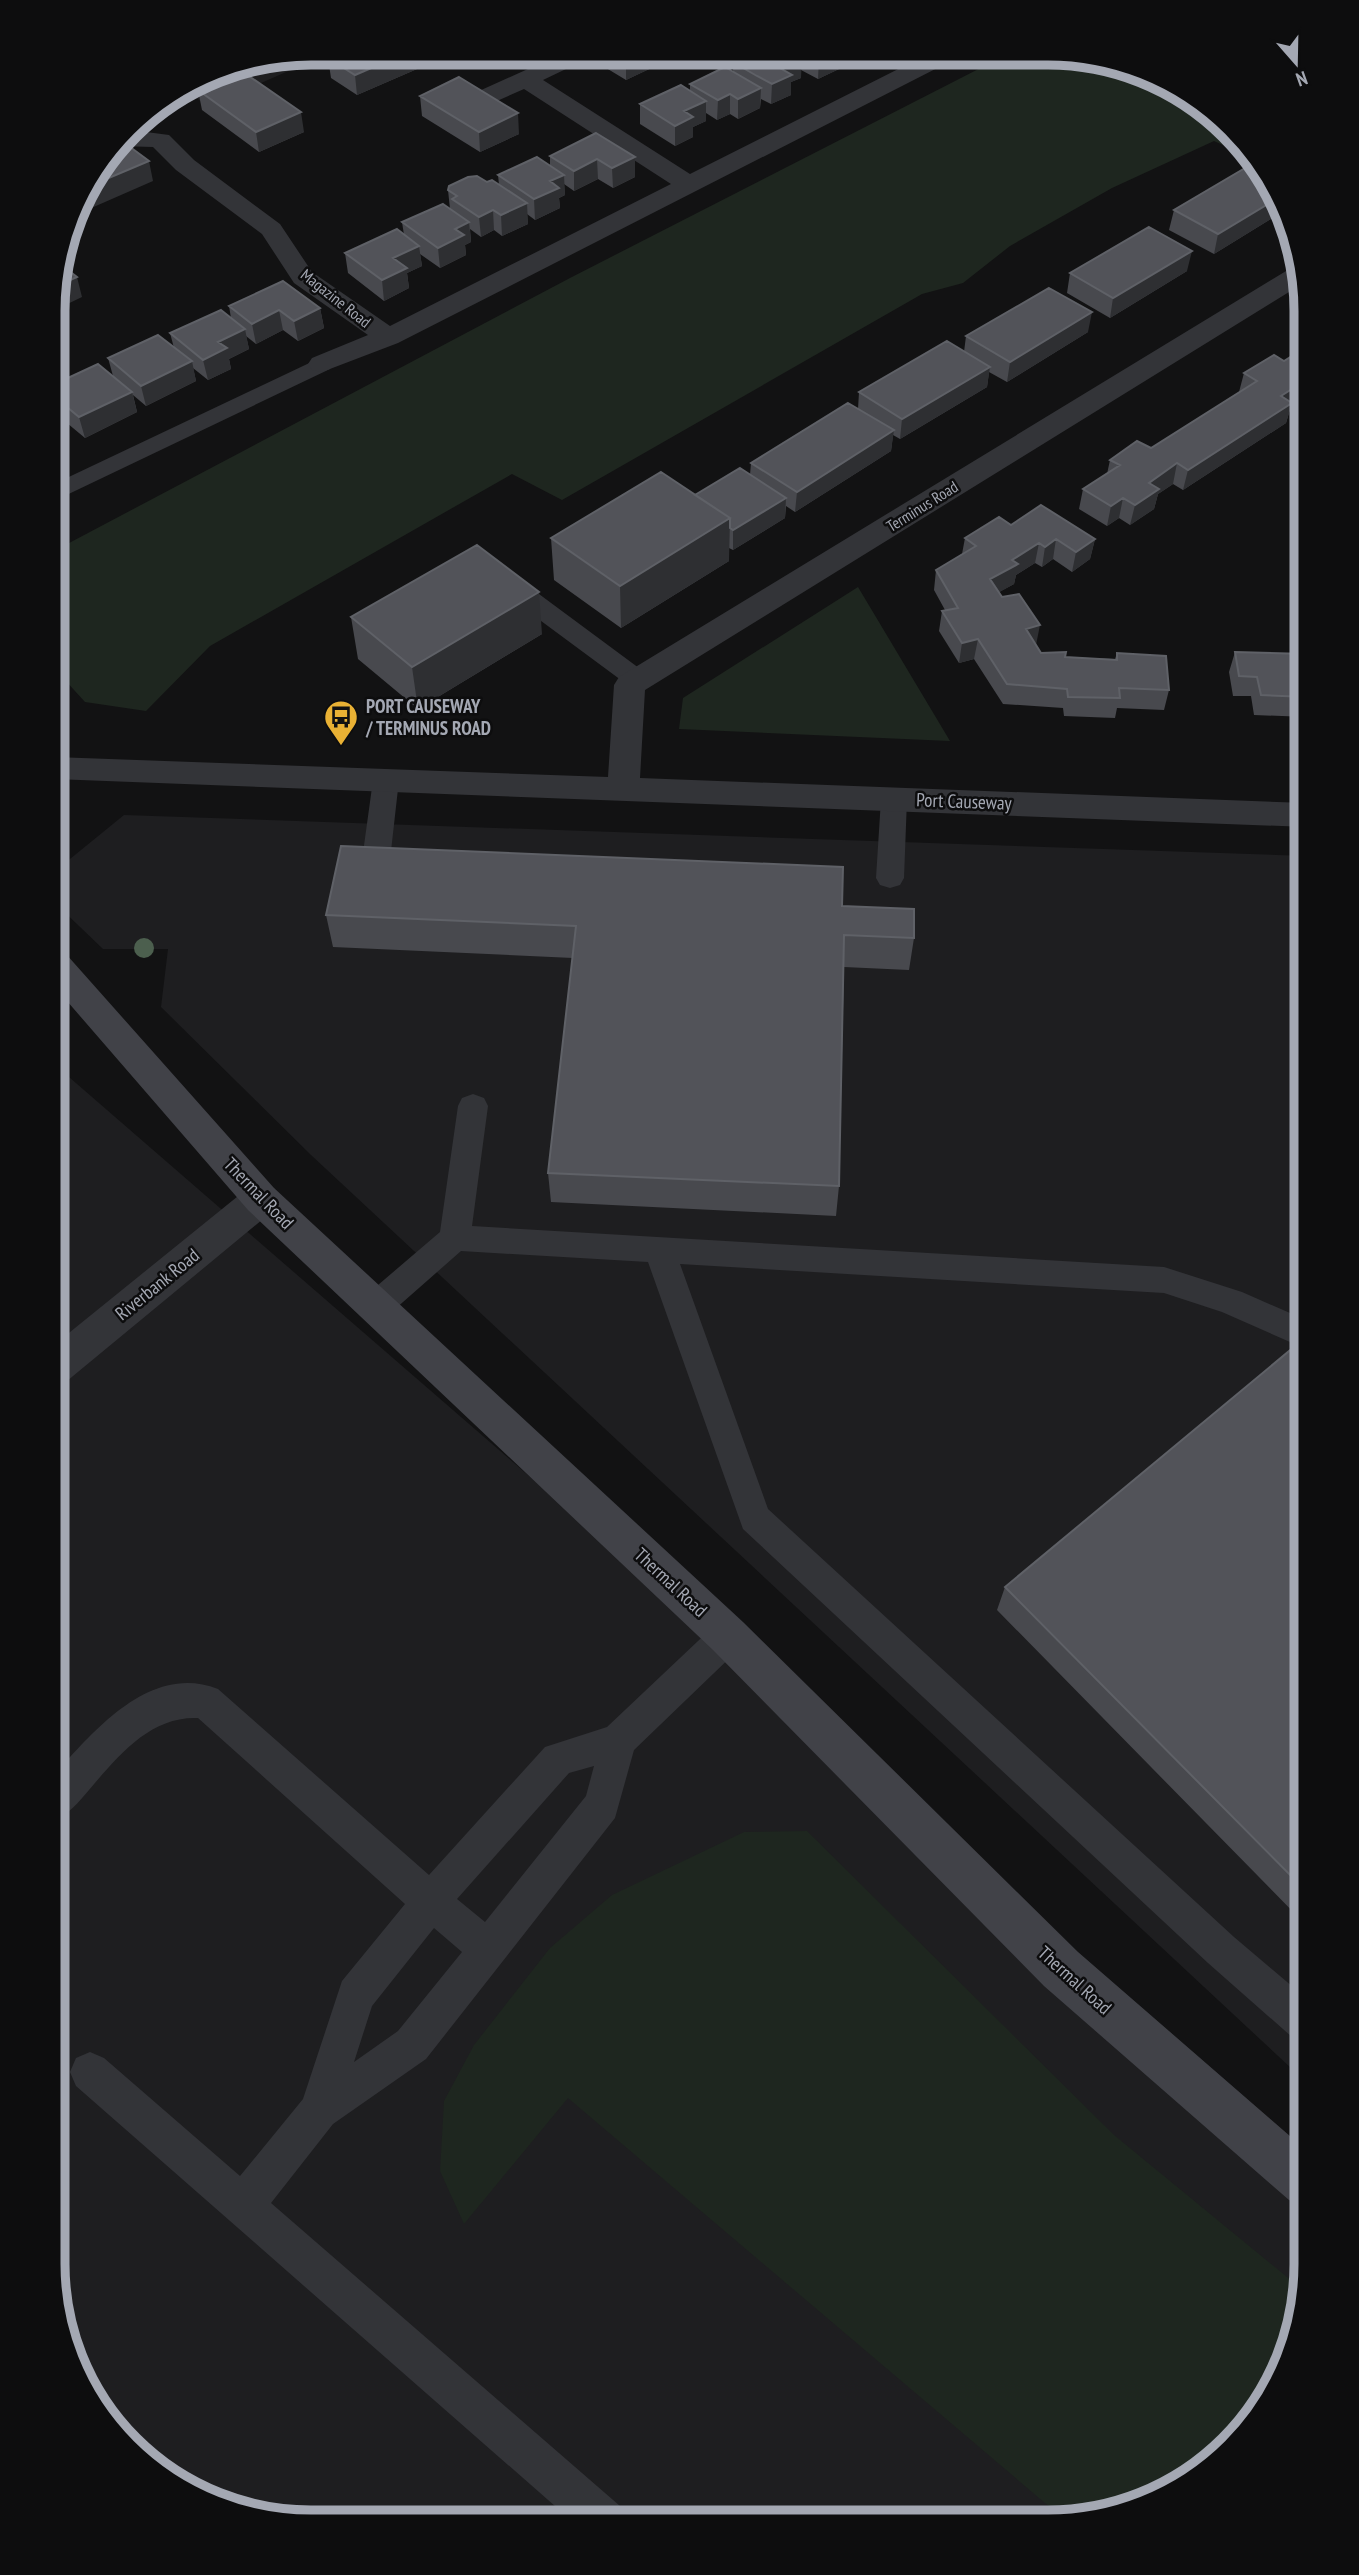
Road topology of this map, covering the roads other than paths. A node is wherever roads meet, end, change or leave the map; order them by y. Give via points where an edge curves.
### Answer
1 (556, 65) edge
2 (925, 65) edge
3 (525, 79) junction
4 (488, 96) edge
5 (136, 138) edge
6 (690, 185) junction
7 (1292, 279) edge
8 (388, 337) junction
9 (322, 364) joint
10 (65, 489) edge
11 (497, 576) edge
12 (638, 680) junction
13 (65, 768) edge
14 (386, 780) junction
15 (623, 787) junction
16 (894, 799) junction
17 (1294, 815) edge
18 (376, 860) edge
19 (890, 878) dead end
20 (65, 976) edge
21 (473, 1106) dead end
22 (261, 1199) junction
23 (455, 1238) junction
24 (659, 1250) junction
25 (375, 1307) junction
26 (1294, 1330) edge
27 (65, 1360) edge
28 (728, 1636) junction
29 (618, 1741) junction
30 (65, 1790) edge
31 (431, 1902) junction
32 (487, 1948) junction
33 (1294, 2013) edge
34 (90, 2072) dead end
35 (319, 2110) junction
36 (1294, 2173) edge
37 (243, 2205) junction
38 (592, 2510) edge

1 - 3 street
2 - 6 street, Magazine Road
3 - 4 street
3 - 6 street
5 - 8 street, Magazine Road via 160,140 185,165 271,229 303,277
6 - 8 street, Magazine Road
7 - 12 street, Terminus Road
8 - 9 street
9 - 10 lane
11 - 12 lane
12 - 15 street via 630,685
13 - 14 street, Port Causeway
14 - 15 street, Port Causeway
14 - 18 lane
15 - 16 street, Port Causeway
16 - 17 street, Port Causeway
16 - 19 lane
20 - 22 street, Thermal Road
21 - 23 lane
22 - 25 street, Thermal Road
22 - 27 street, Riverbank Road
23 - 24 lane
23 - 25 lane
24 - 26 lane via 1164,1279
24 - 33 lane via 755,1518
25 - 28 street, Thermal Road
28 - 29 lane
28 - 36 street, Thermal Road via 1061,1969
29 - 31 lane via 558,1759
29 - 32 lane via 602,1805
30 - 31 lane via 132,1719 186,1697 205,1700
31 - 32 lane
31 - 35 lane via 356,1995
32 - 35 lane via 412,2045
34 - 37 lane
35 - 37 lane
37 - 38 lane

